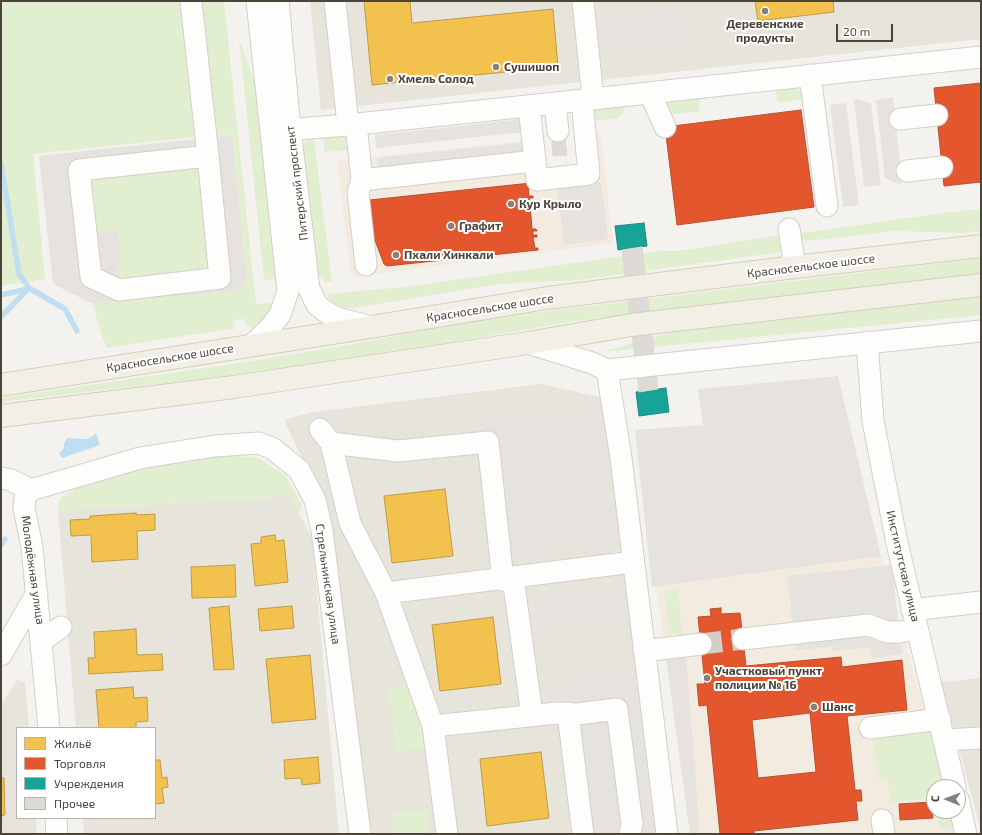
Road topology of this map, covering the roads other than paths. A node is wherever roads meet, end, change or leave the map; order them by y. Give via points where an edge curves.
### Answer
1 (191, 1) edge
2 (257, 1) edge
3 (278, 1) edge
4 (335, 1) edge
5 (583, 1) edge
6 (981, 57) edge
7 (810, 75) junction
8 (650, 93) junction
9 (588, 100) junction
10 (555, 104) junction
11 (529, 106) junction
12 (937, 115) dead end
13 (900, 119) dead end
14 (352, 125) junction
15 (665, 127) dead end
16 (280, 130) junction
17 (558, 131) dead end
18 (208, 156) junction
19 (535, 161) junction
20 (942, 167) dead end
21 (907, 171) dead end
22 (362, 180) junction
23 (821, 193) dead end
24 (789, 229) dead end
25 (981, 246) edge
26 (366, 265) dead end
27 (795, 267) junction
28 (981, 285) edge
29 (371, 327) junction
30 (981, 337) edge
31 (866, 342) junction
32 (528, 343) junction
33 (252, 345) junction
34 (607, 370) junction
35 (1, 385) edge
36 (1, 416) edge
37 (1, 478) edge
38 (31, 490) junction
39 (633, 562) junction
40 (508, 579) junction
41 (37, 593) junction
42 (386, 593) junction
43 (981, 602) edge
44 (915, 620) junction
45 (61, 627) dead end
46 (743, 639) tunnel mouth
47 (42, 641) junction
48 (701, 644) tunnel mouth
49 (644, 651) junction
50 (1, 655) edge
51 (568, 713) junction
52 (532, 715) junction
53 (940, 719) junction
54 (433, 726) junction
55 (49, 727) edge
56 (870, 728) dead end
57 (981, 738) edge
58 (944, 740) junction
59 (953, 779) edge
60 (56, 819) edge
61 (963, 819) edge
62 (57, 834) edge
63 (360, 834) edge
64 (448, 834) edge
65 (583, 834) edge
66 (630, 834) edge
67 (668, 834) edge
68 (966, 834) edge

1 - 18 street
2 - 16 street, Питерский проспект
3 - 16 street, Питерский проспект
4 - 14 street
5 - 9 street
6 - 7 street
7 - 8 street
7 - 23 street via 811,132
8 - 9 street
8 - 15 street
9 - 10 street
9 - 19 street via 589,174 537,180
10 - 11 street
10 - 17 street
11 - 14 street
11 - 19 street
12 - 13 street
14 - 16 street
14 - 22 street
16 - 29 street, Питерский проспект via 310,289 318,305 326,312 337,318
16 - 33 street, Питерский проспект via 288,291 280,315
18 - 18 street via 79,170 91,276 120,290 220,278
19 - 22 street
20 - 21 street
22 - 26 street via 358,192
24 - 27 street
25 - 27 main road, Красносельское шоссе
27 - 29 main road, Красносельское шоссе via 547,298
28 - 32 main road via 631,325
29 - 33 main road, Красносельское шоссе
30 - 31 street
31 - 34 street
31 - 44 street, Институтская улица via 874,421 897,543
32 - 34 street
32 - 36 main road via 234,387
33 - 35 main road, Красносельское шоссе
34 - 39 street via 617,426
37 - 38 street
38 - 41 street, Молодёжная улица via 25,498 24,508 32,547
38 - 63 street, Стрельнинская улица via 140,458 215,446 258,443 272,448 299,470 315,500 324,544
39 - 40 street
39 - 49 street
40 - 42 street
40 - 42 street via 488,442 398,451 325,436 350,523
40 - 52 street
41 - 47 street, Молодёжная улица
41 - 50 street
42 - 54 street
43 - 44 street
44 - 46 street via 900,632 888,632 868,625
44 - 53 street, Институтская улица
45 - 47 street
47 - 55 street, Молодёжная улица
48 - 49 street
49 - 67 street
51 - 52 street
51 - 65 street
51 - 66 street via 617,710 632,824
52 - 54 street
53 - 56 street
53 - 58 street, Институтская улица
54 - 64 street
57 - 58 street
58 - 59 street, Институтская улица
60 - 62 street
61 - 68 street

